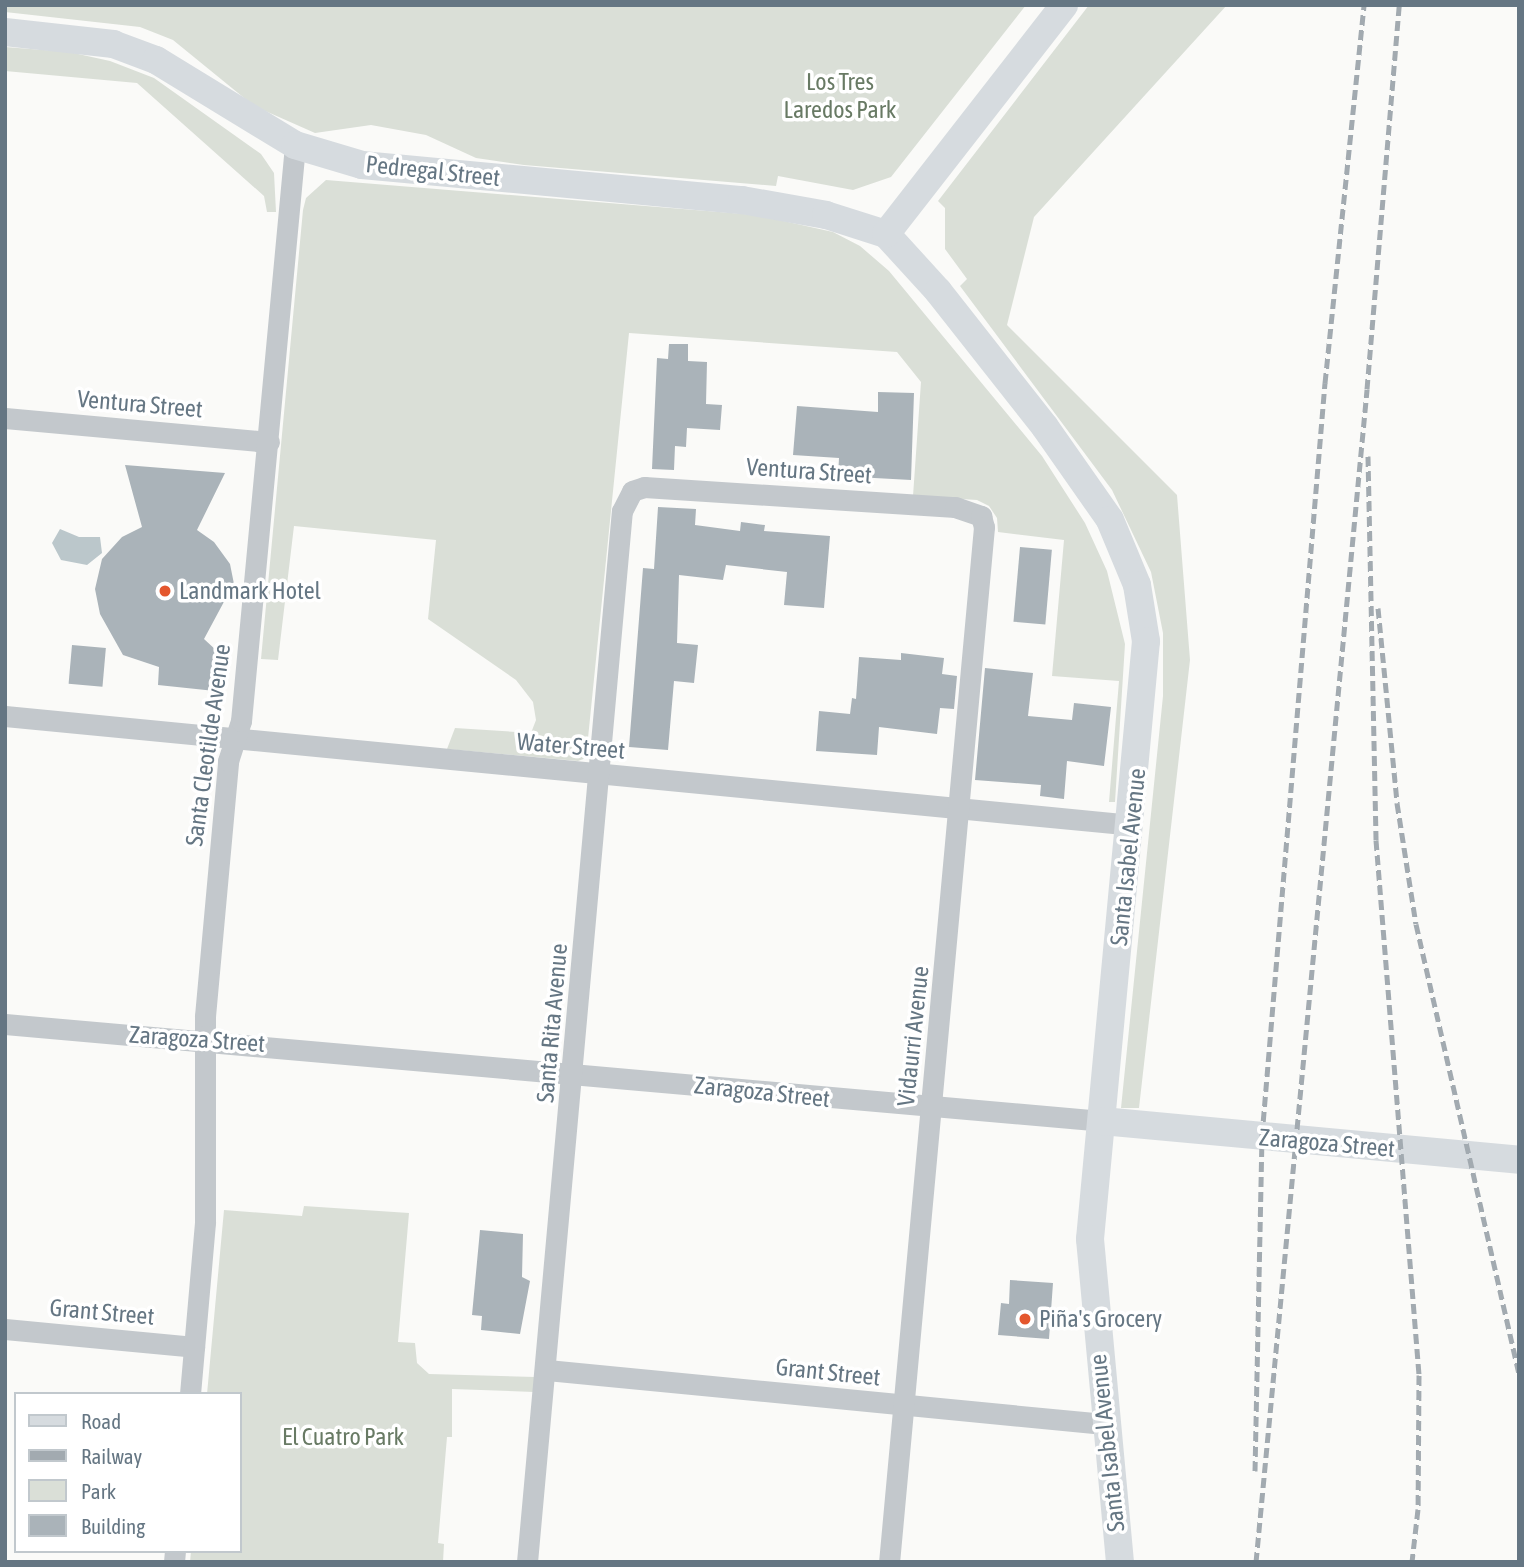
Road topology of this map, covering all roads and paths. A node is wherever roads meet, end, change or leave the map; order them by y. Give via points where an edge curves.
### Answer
1 (1065, 5) edge
2 (5, 32) edge
3 (295, 145) junction
4 (886, 234) junction
5 (5, 418) edge
6 (269, 442) junction
7 (632, 491) joint
8 (981, 516) joint
9 (5, 716) edge
10 (234, 742) junction
11 (600, 775) junction
12 (961, 810) junction
13 (1132, 825) junction
14 (5, 1024) edge
15 (205, 1041) junction
16 (574, 1073) junction
17 (932, 1109) junction
18 (1102, 1121) junction
19 (1519, 1160) edge
20 (5, 1329) edge
21 (194, 1347) junction
22 (547, 1370) junction
23 (190, 1392) edge
24 (904, 1406) junction
25 (1104, 1424) junction
26 (527, 1562) edge
27 (888, 1562) edge
28 (1120, 1562) edge

1 - 4 main road
2 - 3 main road, Pedregal Street via 113,44 156,60
3 - 4 main road, Pedregal Street via 362,165 742,200 826,215
3 - 6 street, Santa Cleotilde Avenue
4 - 13 main road, Santa Isabel Avenue via 938,291 1045,427 1110,520 1137,584 1146,641
5 - 6 street, Ventura Street
6 - 10 street, Santa Cleotilde Avenue via 241,721
7 - 8 street, Ventura Street via 660,488 955,507
7 - 11 street, Santa Rita Avenue via 622,511
8 - 12 street, Vidaurri Avenue via 985,551 959,793
9 - 10 street, Water Street
10 - 11 street, Water Street
10 - 15 street, Santa Cleotilde Avenue via 228,761
11 - 12 street, Water Street
11 - 16 street, Santa Rita Avenue
12 - 13 street, Water Street
12 - 17 street, Vidaurri Avenue
13 - 18 main road, Santa Isabel Avenue
14 - 15 street, Zaragoza Street
15 - 16 street, Zaragoza Street
15 - 21 street, Santa Cleotilde Avenue via 205,1222
16 - 17 street, Zaragoza Street
16 - 22 street, Santa Rita Avenue
17 - 18 street, Zaragoza Street
17 - 24 street, Vidaurri Avenue
18 - 19 main road, Zaragoza Street
18 - 25 main road, Santa Isabel Avenue via 1090,1239
20 - 21 street, Grant Street
21 - 23 street, Santa Cleotilde Avenue
22 - 24 street, Grant Street
22 - 26 street, Santa Rita Avenue
24 - 25 street, Grant Street
24 - 27 street, Vidaurri Avenue
25 - 28 main road, Santa Isabel Avenue

